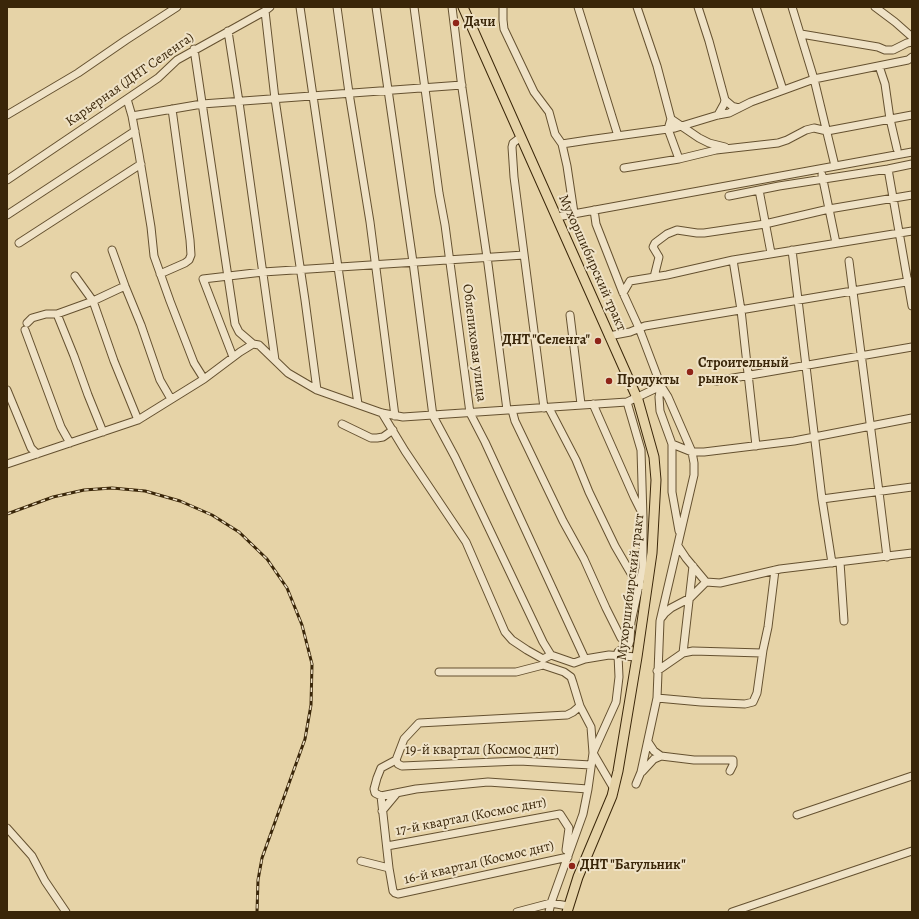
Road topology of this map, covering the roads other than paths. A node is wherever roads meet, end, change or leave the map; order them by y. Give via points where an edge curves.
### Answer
1 (177, 7) edge
2 (300, 7) edge
3 (337, 7) edge
4 (376, 7) edge
5 (414, 7) edge
6 (452, 7) edge
7 (463, 7) edge
8 (503, 7) edge
9 (578, 7) edge
10 (638, 7) edge
11 (698, 7) edge
12 (756, 7) edge
13 (792, 7) edge
14 (875, 7) edge
15 (267, 9) edge
16 (228, 31) junction
17 (801, 34) junction
18 (912, 37) edge
19 (912, 42) edge
20 (194, 50) junction
21 (912, 57) edge
22 (879, 66) junction
23 (814, 79) junction
24 (462, 85) junction
25 (425, 88) junction
26 (783, 90) junction
27 (388, 91) junction
28 (349, 93) junction
29 (313, 96) junction
30 (275, 98) junction
31 (127, 99) junction
32 (725, 100) junction
33 (240, 102) junction
34 (202, 104) junction
35 (739, 108) junction
36 (172, 109) junction
37 (7, 115) edge
38 (718, 115) junction
39 (132, 116) junction
40 (912, 116) edge
41 (671, 119) junction
42 (890, 119) junction
43 (681, 126) junction
44 (668, 129) junction
45 (135, 130) junction
46 (827, 131) junction
47 (618, 136) junction
48 (521, 137) junction
49 (562, 144) junction
50 (737, 148) junction
51 (897, 149) dead end
52 (912, 152) edge
53 (679, 159) junction
54 (141, 164) junction
55 (912, 164) edge
56 (835, 166) junction
57 (624, 168) dead end
58 (821, 169) junction
59 (888, 169) junction
60 (823, 179) junction
61 (7, 180) edge
62 (759, 190) junction
63 (912, 195) edge
64 (729, 196) dead end
65 (894, 198) junction
66 (829, 209) junction
67 (594, 210) junction
68 (574, 213) junction
69 (7, 215) edge
70 (557, 217) junction
71 (765, 224) junction
72 (912, 231) edge
73 (899, 233) junction
74 (19, 243) dead end
75 (836, 243) junction
76 (112, 250) dead end
77 (792, 250) junction
78 (771, 253) junction
79 (524, 255) junction
80 (487, 258) junction
81 (450, 260) junction
82 (733, 260) junction
83 (849, 261) dead end
84 (413, 262) junction
85 (375, 265) junction
86 (339, 268) junction
87 (300, 270) junction
88 (263, 272) junction
89 (160, 274) junction
90 (75, 276) dead end
91 (227, 276) junction
92 (654, 277) junction
93 (910, 281) edge
94 (125, 286) junction
95 (853, 291) junction
96 (623, 293) junction
97 (798, 300) junction
98 (92, 301) junction
99 (912, 306) edge
100 (741, 310) junction
101 (57, 314) junction
102 (570, 315) dead end
103 (27, 323) dead end
104 (639, 328) junction
105 (25, 330) dead end
106 (609, 336) junction
107 (253, 344) junction
108 (912, 347) edge
109 (860, 356) junction
110 (233, 357) junction
111 (275, 360) junction
112 (806, 366) junction
113 (748, 375) junction
114 (204, 379) junction
115 (716, 380) dead end
116 (661, 386) junction
117 (7, 390) edge
118 (317, 390) junction
119 (636, 397) junction
120 (171, 399) junction
121 (627, 402) junction
122 (358, 404) junction
123 (581, 404) junction
124 (593, 404) junction
125 (547, 408) junction
126 (509, 410) junction
127 (382, 412) junction
128 (470, 413) junction
129 (395, 416) junction
130 (433, 416) junction
131 (912, 418) edge
132 (138, 420) junction
133 (342, 424) dead end
134 (870, 426) junction
135 (393, 430) junction
136 (103, 432) junction
137 (814, 437) junction
138 (70, 443) junction
139 (672, 444) junction
140 (756, 446) junction
141 (692, 452) junction
142 (37, 454) junction
143 (7, 464) edge
144 (912, 487) edge
145 (879, 492) junction
146 (822, 499) junction
147 (642, 513) junction
148 (679, 535) junction
149 (678, 546) junction
150 (912, 553) edge
151 (886, 557) junction
152 (836, 562) junction
153 (693, 566) junction
154 (775, 570) junction
155 (706, 582) junction
156 (643, 587) junction
157 (690, 598) junction
158 (660, 621) junction
159 (844, 622) dead end
160 (629, 644) junction
161 (683, 653) junction
162 (762, 653) junction
163 (551, 655) junction
164 (618, 655) junction
165 (637, 657) junction
166 (585, 659) junction
167 (543, 662) junction
168 (657, 671) junction
169 (439, 672) dead end
170 (657, 698) junction
171 (580, 706) junction
172 (648, 742) junction
173 (593, 753) junction
174 (661, 756) junction
175 (396, 760) junction
176 (591, 765) junction
177 (730, 771) dead end
178 (641, 772) junction
179 (912, 776) edge
180 (636, 784) dead end
181 (588, 789) junction
182 (614, 789) junction
183 (397, 793) junction
184 (381, 796) junction
185 (382, 811) junction
186 (797, 815) dead end
187 (7, 828) edge
188 (387, 846) junction
189 (912, 851) edge
190 (566, 857) junction
191 (361, 861) dead end
192 (389, 868) junction
193 (551, 903) junction
194 (568, 909) edge
195 (66, 912) edge
196 (517, 912) edge
197 (549, 912) edge
198 (732, 912) edge

1 - 37 street via 78,73
2 - 29 street
3 - 28 street
4 - 27 street
5 - 25 street, Облепиховая улица
6 - 24 street
7 - 48 main road, Мухоршибирский тракт
8 - 49 street via 504,29 534,92 549,112 555,134
9 - 47 street
10 - 41 street
11 - 32 street
12 - 26 street
13 - 17 street
14 - 18 street
15 - 16 street, Карьерная (ДНТ Селенга)
15 - 30 street
16 - 20 street, Карьерная (ДНТ Селенга)
16 - 33 street
17 - 19 street via 885,50 893,50
17 - 23 street
20 - 31 street, Карьерная (ДНТ Селенга)
20 - 34 street
21 - 22 street
22 - 23 street
22 - 42 street via 885,84
23 - 26 street
23 - 46 street
24 - 25 street
24 - 80 street
25 - 27 street
25 - 81 street, Облепиховая улица
26 - 35 street
27 - 28 street
27 - 84 street
28 - 29 street
28 - 85 street
29 - 30 street
29 - 86 street
30 - 33 street
30 - 87 street
31 - 39 street
31 - 61 street, Карьерная (ДНТ Селенга)
32 - 35 street
32 - 38 street
33 - 34 street
33 - 88 street
34 - 36 street
34 - 91 street
35 - 38 street
36 - 39 street
36 - 89 street via 191,255 185,263
38 - 43 street
39 - 45 street
40 - 42 street
41 - 43 street
41 - 44 street
42 - 46 street
42 - 51 street
43 - 44 street
43 - 50 street via 709,143
44 - 47 street
44 - 53 street
45 - 54 street
45 - 69 street
46 - 50 street via 814,128 778,143
46 - 56 street
47 - 49 street
48 - 70 main road, Мухоршибирский тракт
48 - 79 street via 513,143 512,148
49 - 68 street
50 - 53 street
52 - 56 street
53 - 57 street
54 - 74 street
54 - 89 street via 152,227 154,256
55 - 59 street
56 - 58 street
58 - 60 street
58 - 67 street
59 - 60 street
59 - 65 street
60 - 62 street
60 - 66 street
62 - 64 street
62 - 71 street
63 - 65 street
65 - 66 street
65 - 73 street
66 - 71 street
66 - 75 street
67 - 68 street
67 - 96 street via 596,224
68 - 70 street
70 - 106 main road, Мухоршибирский тракт
71 - 78 street
71 - 92 street via 704,233 676,230 667,234 653,247 658,257
72 - 73 street
73 - 75 street
73 - 93 street
75 - 77 street
76 - 94 street
77 - 78 street
77 - 97 street
78 - 82 street
79 - 80 street
79 - 125 street
80 - 81 street
80 - 126 street
81 - 84 street
81 - 128 street, Облепиховая улица
82 - 92 street
82 - 100 street
83 - 95 street
84 - 85 street
84 - 130 street
85 - 86 street
85 - 129 street
86 - 87 street
86 - 122 street
87 - 88 street
87 - 118 street
88 - 91 street
88 - 111 street
89 - 114 street via 194,363
90 - 98 street
91 - 107 street via 235,324 239,332
91 - 110 street via 203,279
92 - 96 street via 630,281
93 - 95 street
93 - 99 street
94 - 98 street
94 - 120 street via 160,380
95 - 97 street
95 - 109 street
96 - 104 street
97 - 100 street
97 - 112 street
98 - 101 street
98 - 132 street
100 - 104 street
100 - 113 street
101 - 103 street via 32,318
101 - 136 street
102 - 123 street
104 - 106 street
104 - 116 street
105 - 138 street via 61,427
106 - 119 main road, Мухоршибирский тракт
107 - 110 street
107 - 111 street via 259,345
108 - 109 street
109 - 112 street
109 - 134 street
110 - 114 street
111 - 118 street via 288,373
112 - 113 street
112 - 137 street
113 - 115 street
113 - 140 street
114 - 120 street
116 - 119 street
116 - 139 street via 660,411
116 - 141 street via 668,396
117 - 142 street via 31,448
118 - 122 street
119 - 121 street
119 - 156 main road, Мухоршибирский тракт via 654,457 656,480 652,553
120 - 132 street
121 - 124 street
121 - 147 street via 641,450
122 - 127 street
123 - 124 street
123 - 125 street
124 - 147 street
125 - 126 street
125 - 156 street via 576,460 615,546
126 - 128 street
126 - 160 street via 621,638
127 - 129 street
127 - 135 street
128 - 130 street
128 - 166 street, Облепиховая улица
129 - 130 street
130 - 163 street
131 - 134 street
132 - 136 street
133 - 135 street via 371,438 383,437
134 - 137 street
134 - 145 street
135 - 167 street via 466,542 506,632 512,640
136 - 138 street
137 - 140 street
137 - 146 street
138 - 142 street
139 - 141 street
139 - 148 street via 672,492
140 - 141 street
141 - 148 street via 694,475
142 - 143 street
144 - 145 street
145 - 146 street
145 - 151 street
146 - 152 street
147 - 156 street
148 - 149 street
149 - 153 street
149 - 158 street
150 - 151 street
151 - 152 street
152 - 154 street
152 - 159 street
153 - 155 street
153 - 157 street
154 - 155 street via 720,583
154 - 162 street via 768,628
155 - 157 street
156 - 160 street via 631,622
156 - 165 main road, Мухоршибирский тракт
157 - 158 street via 671,608
157 - 161 street
158 - 168 street
160 - 164 street via 618,652
161 - 162 street
161 - 168 street
162 - 170 street via 757,693 753,702 745,704
163 - 166 street via 574,663
163 - 167 street
164 - 165 street
164 - 166 street
164 - 173 street via 616,702
165 - 182 main road, Мухоршибирский тракт
167 - 169 street via 516,672
167 - 171 street via 571,677
168 - 170 street
170 - 172 street
171 - 173 street via 591,727
171 - 175 street, 19-й квартал (Космос днт) via 567,714 419,723 404,739
172 - 174 street
172 - 178 street
173 - 176 street
173 - 182 street
174 - 177 street via 694,760 733,760
174 - 178 street via 654,758
175 - 176 street, 19-й квартал (Космос днт) via 402,766 519,761
175 - 184 street via 381,768 374,789 375,793
176 - 181 street
178 - 180 street
179 - 186 street
181 - 183 street via 488,782
181 - 190 street via 583,814
182 - 194 main road, Мухоршибирский тракт via 578,877
183 - 184 street
183 - 185 street
184 - 185 street
185 - 188 street
187 - 195 street via 32,856
188 - 190 street, 17-й квартал (Космос днт) via 560,814 569,828
188 - 192 street
189 - 198 street
190 - 192 street, 16-й квартал (Космос днт) via 398,894 393,891
190 - 193 street
191 - 192 street
193 - 194 street
193 - 196 street
193 - 197 street

